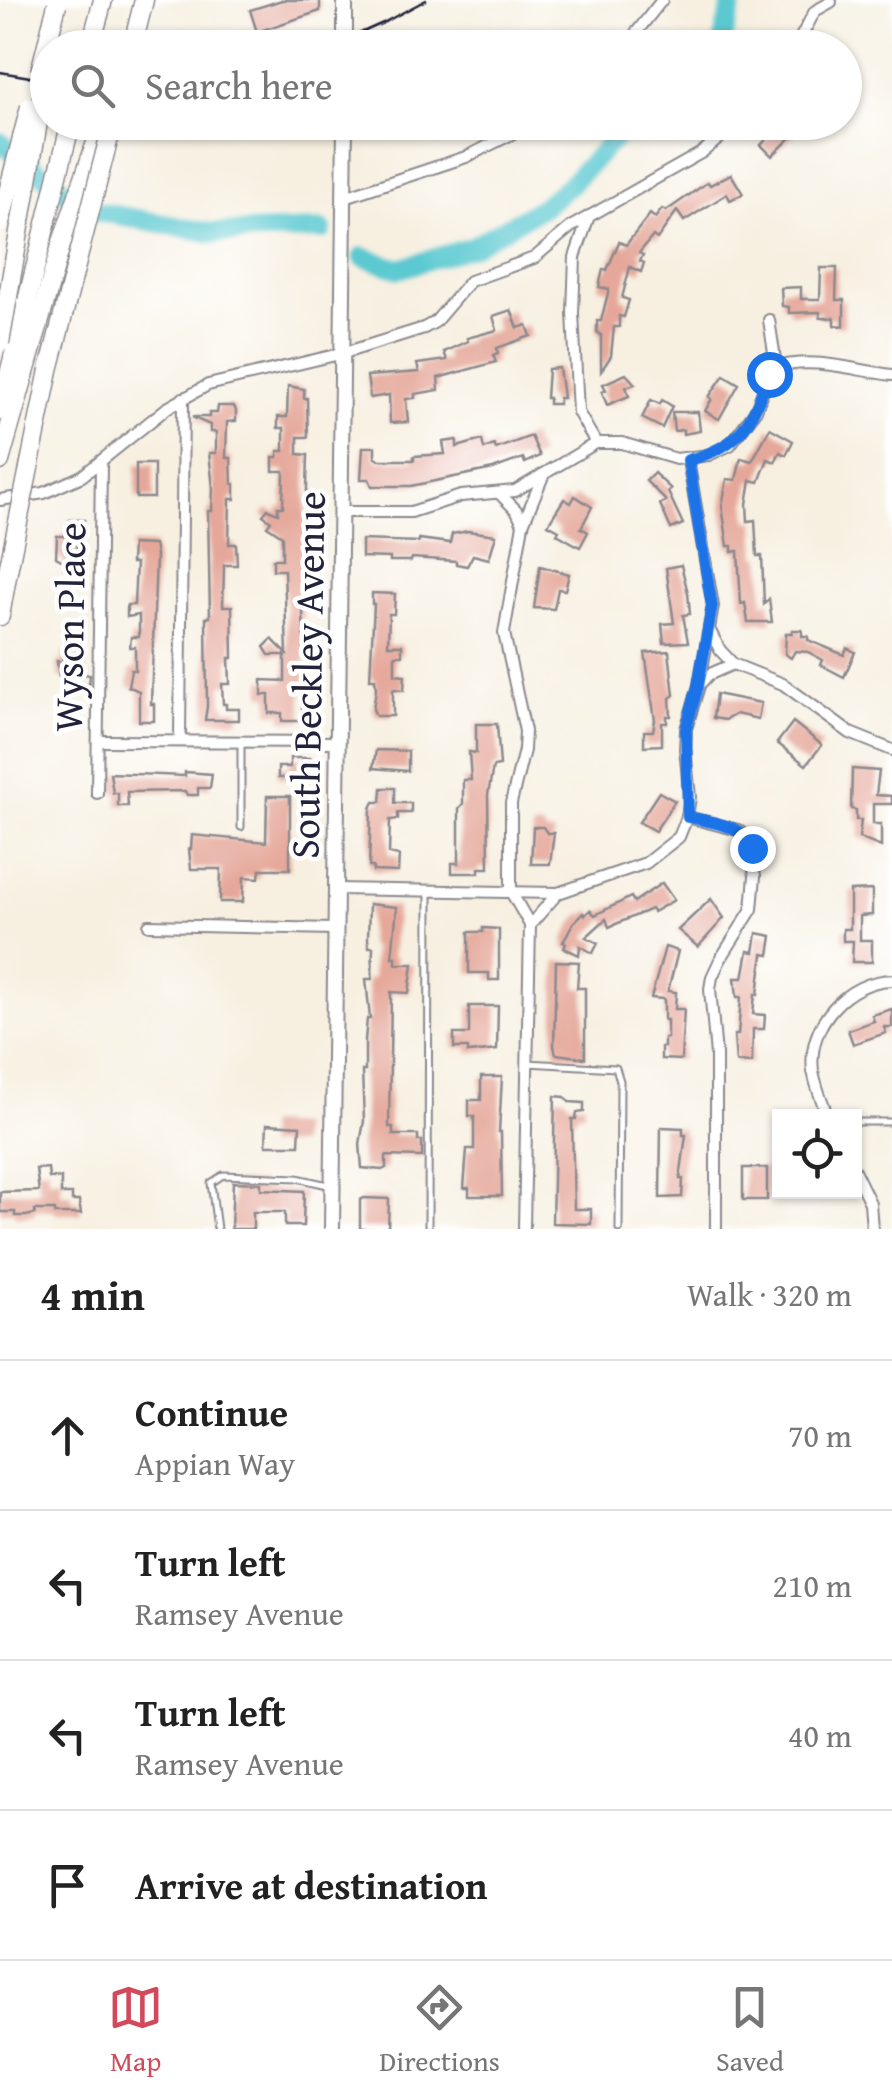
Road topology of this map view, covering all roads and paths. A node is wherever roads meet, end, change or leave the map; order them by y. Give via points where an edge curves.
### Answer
1 (345, 0) edge
2 (662, 0) edge
3 (58, 2) edge
4 (102, 2) edge
5 (831, 2) edge
6 (143, 3) edge
7 (51, 30) edge
8 (53, 30) edge
9 (95, 30) edge
10 (135, 30) edge
11 (345, 30) edge
12 (638, 30) edge
13 (805, 30) edge
14 (30, 109) edge
15 (35, 140) edge
16 (67, 140) edge
17 (97, 140) edge
18 (107, 140) edge
19 (345, 140) edge
20 (499, 140) edge
21 (716, 140) edge
22 (345, 197) junction
23 (590, 215) junction
24 (0, 223) edge
25 (550, 244) junction
26 (576, 257) junction
27 (769, 320) dead end
28 (0, 343) edge
29 (344, 354) junction
30 (773, 368) junction
31 (892, 375) edge
32 (183, 398) junction
33 (0, 411) edge
34 (596, 443) junction
35 (688, 460) junction
36 (0, 461) edge
37 (101, 462) junction
38 (543, 476) junction
39 (499, 493) junction
40 (0, 500) edge
41 (342, 512) junction
42 (522, 524) junction
43 (0, 616) edge
44 (710, 630) junction
45 (733, 664) junction
46 (698, 686) junction
47 (180, 740) junction
48 (98, 741) junction
49 (242, 741) junction
50 (338, 742) junction
51 (892, 750) edge
52 (97, 793) dead end
53 (688, 817) junction
54 (241, 826) dead end
55 (336, 890) junction
56 (429, 890) junction
57 (511, 892) junction
58 (558, 893) junction
59 (530, 925) junction
60 (335, 928) junction
61 (161, 938) dead end
62 (892, 980) edge
63 (528, 1063) junction
64 (826, 1109) edge
65 (862, 1122) edge
66 (892, 1122) edge
67 (333, 1186) junction
68 (862, 1186) edge
69 (217, 1229) edge
70 (332, 1229) edge
71 (428, 1229) edge
72 (524, 1229) edge
73 (619, 1229) edge
74 (716, 1229) edge
75 (872, 1229) edge

1 - 11 street
2 - 12 street
3 - 7 highway, bridge
3 - 8 highway, bridge
4 - 9 highway
5 - 13 street via 815,11
6 - 10 highway
14 - 24 highway, bridge
15 - 28 highway, bridge
16 - 33 highway
17 - 36 highway
18 - 43 highway, bridge via 49,370
19 - 22 street, South Beckley Avenue
20 - 22 street
21 - 23 street
22 - 29 street, South Beckley Avenue
23 - 25 street
23 - 26 street
25 - 26 street
25 - 29 street via 534,258 463,287 435,322
26 - 34 street via 576,392 582,423
27 - 30 street
29 - 32 street via 228,379
29 - 41 street, South Beckley Avenue
30 - 31 street via 818,362
30 - 35 street via 741,434 720,450
32 - 37 street
32 - 47 street
34 - 35 street
34 - 38 street
35 - 44 street via 712,588
37 - 40 street via 60,488
37 - 48 street, Wyson Place
38 - 39 street
38 - 42 street
39 - 41 street via 461,496 412,512
39 - 42 street
41 - 50 street, South Beckley Avenue
42 - 57 street via 504,633 524,731 511,803
44 - 45 street
44 - 46 street
45 - 46 street
45 - 51 street via 783,684 850,733
46 - 53 street via 686,729
47 - 48 street
47 - 49 street
48 - 52 street, Wyson Place
49 - 50 street
49 - 54 lane
50 - 55 street, South Beckley Avenue
53 - 58 street via 679,837 646,863
53 - 74 street via 749,839 755,876 749,918 712,977
55 - 56 street
55 - 60 street, South Beckley Avenue
56 - 57 street
56 - 71 lane
57 - 58 street
57 - 59 street
58 - 59 street
59 - 63 street
60 - 61 street via 155,925
60 - 67 street, South Beckley Avenue
62 - 64 street via 854,989 818,1037 813,1068
63 - 72 street
63 - 73 lane via 616,1068
65 - 66 lane
67 - 69 lane via 223,1175 211,1184
67 - 70 street, South Beckley Avenue
68 - 75 street

